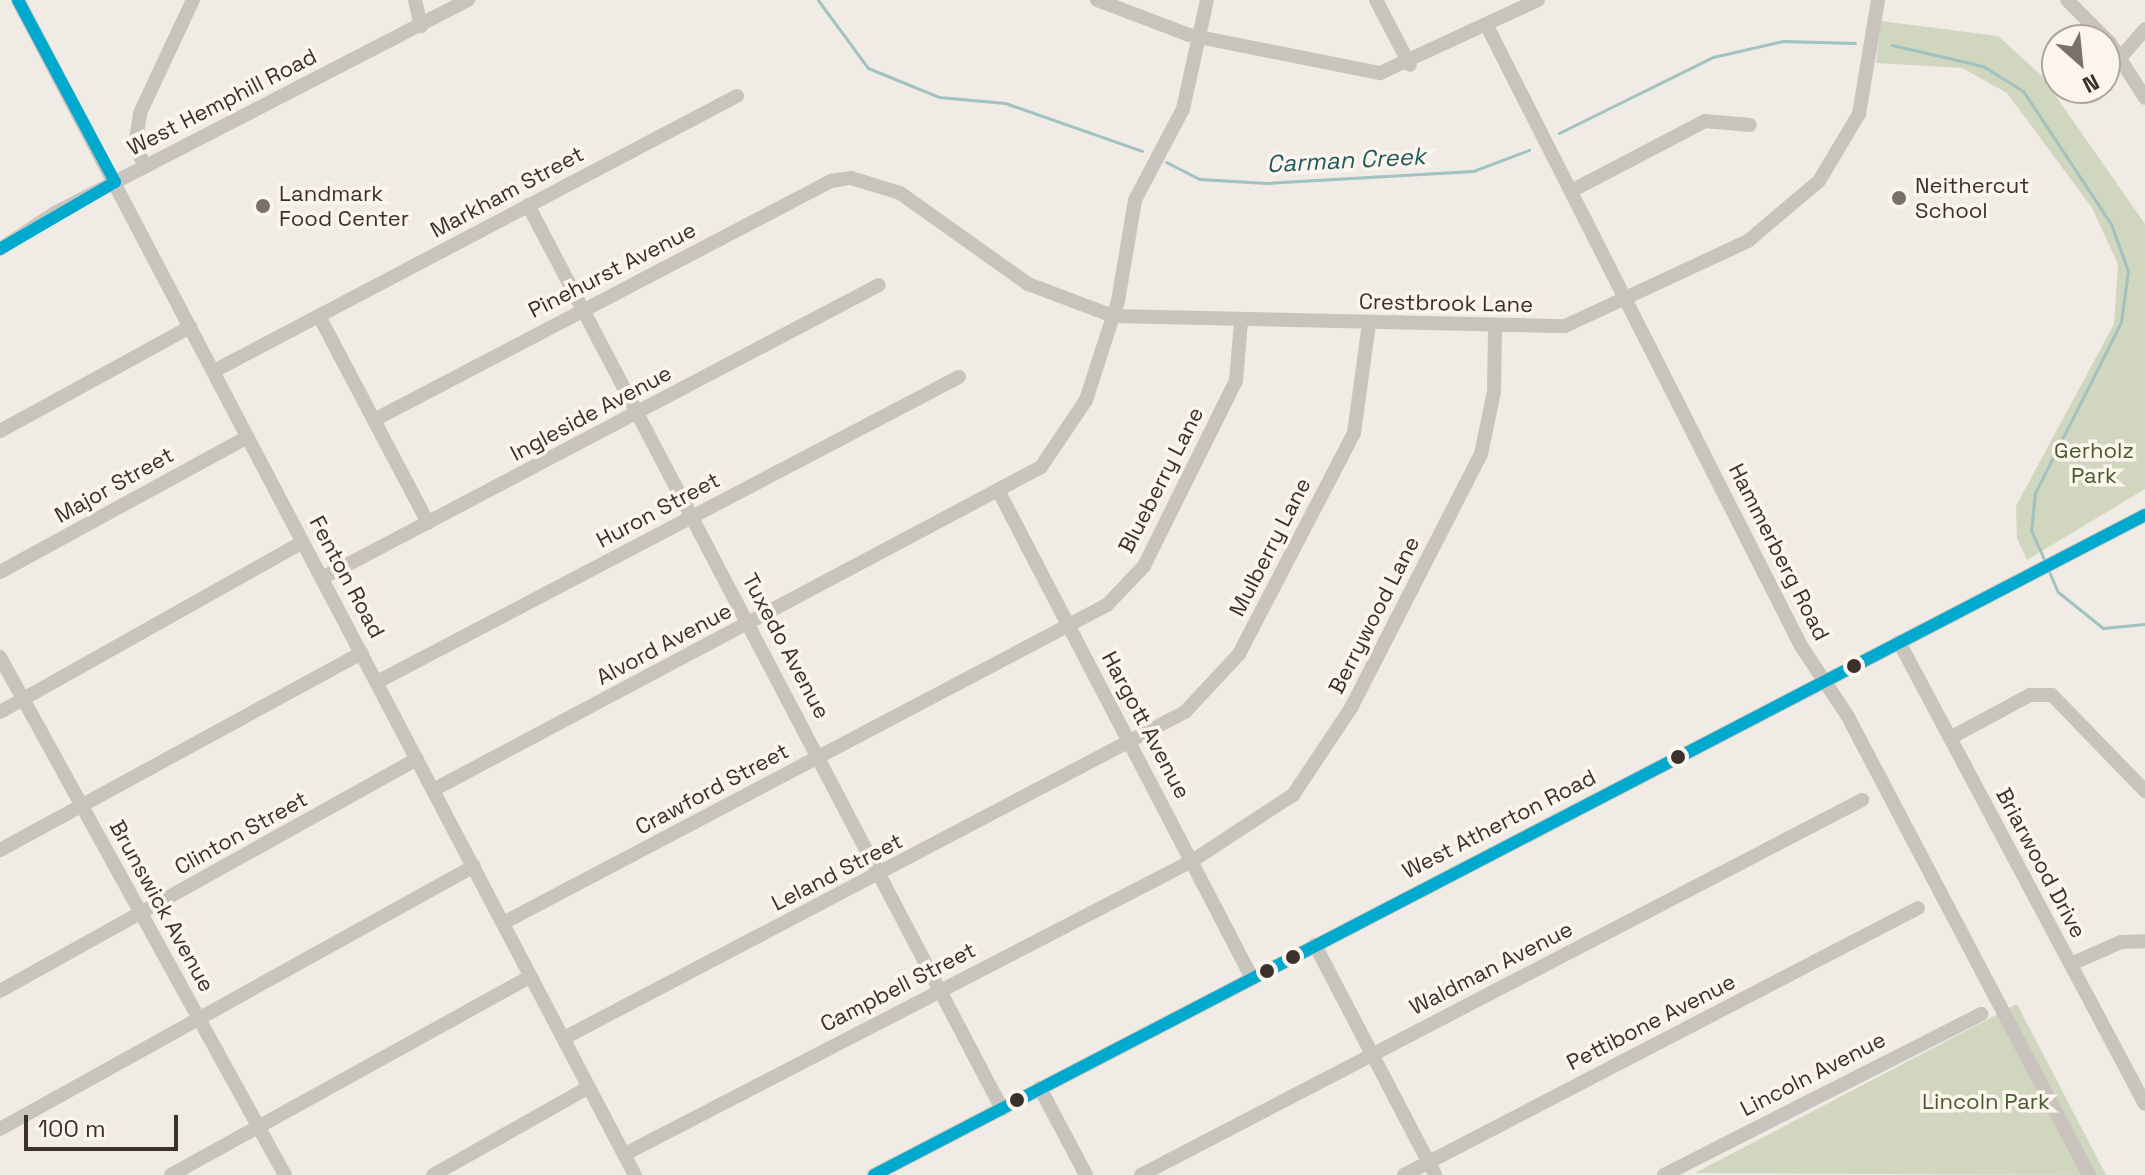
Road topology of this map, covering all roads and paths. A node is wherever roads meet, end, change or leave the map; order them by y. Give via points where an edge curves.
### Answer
1 (18, 0) edge
2 (415, 0) edge
3 (468, 0) edge
4 (1097, 0) edge
5 (1207, 0) edge
6 (1376, 0) edge
7 (1538, 0) edge
8 (1878, 0) edge
9 (2067, 0) edge
10 (188, 2) edge
11 (2089, 24) edge
12 (421, 26) junction
13 (1487, 26) junction
14 (2145, 29) edge
15 (1201, 37) junction
16 (2121, 57) edge
17 (2121, 60) edge
18 (1410, 65) junction
19 (737, 96) dead end
20 (2145, 98) edge
21 (1750, 125) dead end
22 (145, 166) junction
23 (115, 182) junction
24 (875, 182) joint
25 (1573, 190) junction
26 (528, 205) junction
27 (0, 249) edge
28 (879, 285) dead end
29 (1628, 302) junction
30 (583, 309) junction
31 (319, 316) junction
32 (1113, 316) junction
33 (1241, 322) junction
34 (1369, 324) junction
35 (190, 327) junction
36 (1495, 329) junction
37 (214, 371) junction
38 (959, 377) dead end
39 (638, 414) junction
40 (374, 420) junction
41 (0, 431) edge
42 (248, 437) junction
43 (1000, 494) junction
44 (2145, 515) edge
45 (692, 517) junction
46 (428, 523) junction
47 (303, 542) junction
48 (0, 572) edge
49 (322, 578) junction
50 (749, 624) junction
51 (1069, 627) junction
52 (1899, 642) junction
53 (362, 653) junction
54 (0, 657) edge
55 (1824, 680) junction
56 (377, 682) junction
57 (23, 699) junction
58 (0, 712) edge
59 (1950, 738) junction
60 (1131, 743) junction
61 (819, 757) junction
62 (417, 759) junction
63 (433, 790) junction
64 (2145, 791) edge
65 (1862, 800) dead end
66 (81, 805) junction
67 (0, 850) edge
68 (1192, 861) junction
69 (474, 866) junction
70 (881, 874) junction
71 (1918, 908) dead end
72 (141, 914) junction
73 (503, 923) junction
74 (2145, 941) edge
75 (1315, 945) junction
76 (2071, 964) junction
77 (531, 976) junction
78 (1252, 978) junction
79 (941, 990) junction
80 (0, 991) edge
81 (1981, 1014) dead end
82 (199, 1019) junction
83 (564, 1038) junction
84 (1372, 1054) junction
85 (589, 1087) junction
86 (1040, 1088) junction
87 (2145, 1104) edge
88 (1002, 1109) junction
89 (258, 1127) junction
90 (0, 1129) edge
91 (625, 1154) junction
92 (1432, 1169) edge
93 (171, 1175) edge
94 (285, 1175) edge
95 (433, 1175) edge
96 (635, 1175) edge
97 (874, 1175) edge
98 (1086, 1175) edge
99 (1141, 1175) edge
100 (1404, 1175) edge
101 (1664, 1175) edge
102 (2089, 1175) edge

1 - 23 street, Fenton Road
2 - 12 street
3 - 12 street, West Hemphill Road
4 - 15 street
5 - 15 street, Alvord Avenue
6 - 18 street
7 - 13 street
8 - 29 street, Crestbrook Lane via 1859,114 1819,181 1748,241
9 - 11 street
10 - 22 street via 140,113 135,146
12 - 22 street, West Hemphill Road
13 - 18 street
13 - 25 street, Hammerberg Road
14 - 16 street
15 - 18 street via 1354,73
15 - 32 street, Alvord Avenue via 1183,109 1135,200
17 - 20 street
19 - 26 street, Markham Street
21 - 25 street via 1705,121
22 - 23 street, West Hemphill Road
23 - 27 street, West Hemphill Road
23 - 35 street, Fenton Road
24 - 30 street, Pinehurst Avenue via 831,181
24 - 32 street, Crestbrook Lane via 1028,284
25 - 29 street, Hammerberg Road
26 - 30 street, Tuxedo Avenue
26 - 31 street, Markham Street
28 - 39 street, Ingleside Avenue
29 - 36 street, Crestbrook Lane via 1565,326
29 - 55 street, Hammerberg Road
30 - 39 street, Tuxedo Avenue
30 - 40 street, Pinehurst Avenue
31 - 37 street, Markham Street
31 - 40 street
32 - 33 street, Crestbrook Lane
32 - 43 street, Alvord Avenue via 1086,400 1064,439 1041,467
33 - 34 street, Crestbrook Lane
33 - 51 street, Blueberry Lane via 1236,381 1144,566 1107,605
34 - 36 street, Crestbrook Lane
34 - 60 street, Mulberry Lane via 1354,433 1239,654 1185,712
35 - 37 street, Fenton Road
35 - 41 street
36 - 68 street, Berrywood Lane via 1494,392 1481,454 1321,762 1256,826
37 - 42 street, Fenton Road
38 - 45 street, Huron Street
39 - 45 street, Tuxedo Avenue
39 - 46 street, Ingleside Avenue
40 - 46 street
42 - 47 street, Fenton Road
42 - 48 street, Major Street
43 - 50 street, Alvord Avenue
43 - 51 street, Hargott Avenue
44 - 52 street, West Atherton Road
45 - 50 street, Tuxedo Avenue
45 - 56 street, Huron Street
46 - 49 street, Ingleside Avenue
47 - 49 street, Fenton Road
47 - 57 street
49 - 53 street, Fenton Road
50 - 61 street, Tuxedo Avenue
50 - 63 street, Alvord Avenue
51 - 60 street, Hargott Avenue
51 - 61 street, Crawford Street
52 - 55 street, West Atherton Road
52 - 59 street, Briarwood Drive
53 - 56 street, Fenton Road
53 - 66 street
54 - 57 street, Brunswick Avenue
55 - 75 street, West Atherton Road
55 - 102 street, Hammerberg Road
56 - 62 street, Fenton Road
57 - 58 street
57 - 66 street, Brunswick Avenue
59 - 64 street via 2030,695 2052,695
59 - 76 street, Briarwood Drive
60 - 68 street, Hargott Avenue
60 - 70 street, Leland Street
61 - 70 street, Tuxedo Avenue
61 - 73 street, Crawford Street
62 - 63 street, Fenton Road
62 - 72 street, Clinton Street
63 - 69 street, Fenton Road
65 - 84 street, Waldman Avenue
66 - 67 street
66 - 72 street, Brunswick Avenue
68 - 78 street, Hargott Avenue
68 - 79 street, Campbell Street
69 - 73 street, Fenton Road
69 - 82 street
70 - 79 street, Tuxedo Avenue
70 - 83 street, Leland Street
71 - 92 street, Pettibone Avenue
72 - 80 street, Clinton Street
72 - 82 street, Brunswick Avenue
73 - 77 street, Fenton Road
74 - 76 street via 2121,942
75 - 78 street, West Atherton Road
75 - 84 street
76 - 87 street, Briarwood Drive
77 - 83 street, Fenton Road
77 - 89 street
78 - 86 street, West Atherton Road
79 - 88 street, Tuxedo Avenue
79 - 91 street, Campbell Street
81 - 101 street, Lincoln Avenue
82 - 89 street, Brunswick Avenue
82 - 90 street
83 - 85 street, Fenton Road
84 - 92 street
84 - 99 street, Waldman Avenue
85 - 91 street, Fenton Road
85 - 95 street
86 - 88 street, West Atherton Road
86 - 98 street
88 - 97 street, West Atherton Road
89 - 93 street
89 - 94 street, Brunswick Avenue
91 - 96 street, Fenton Road
92 - 100 street, Pettibone Avenue

